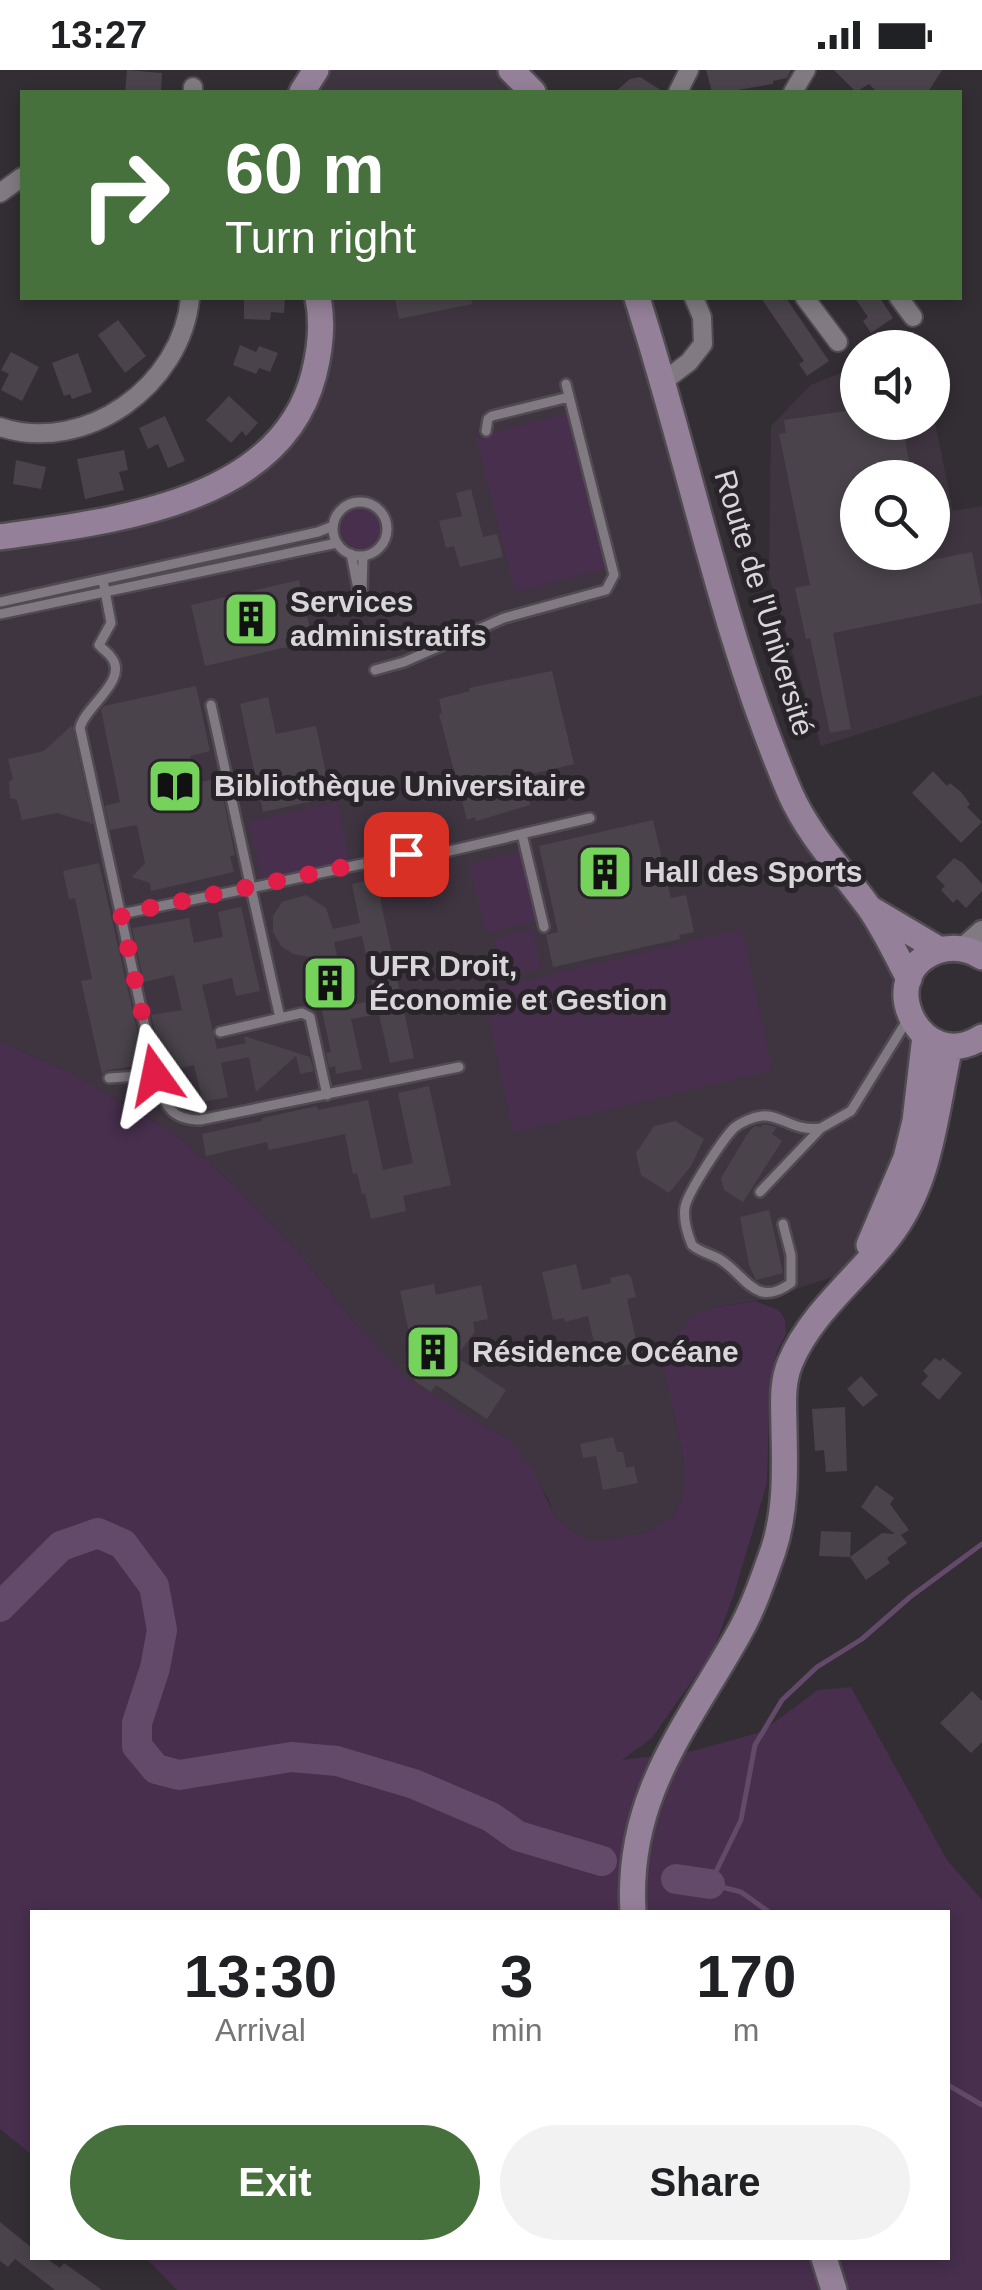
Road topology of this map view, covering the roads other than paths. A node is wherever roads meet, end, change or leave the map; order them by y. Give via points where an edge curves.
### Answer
1 (511, 70) edge
2 (531, 90) edge
3 (189, 300) edge
4 (318, 300) edge
5 (638, 300) edge
6 (695, 300) edge
7 (806, 300) edge
8 (900, 300) edge
9 (913, 317) dead end
10 (838, 342) dead end
11 (664, 381) junction
12 (566, 384) dead end
13 (569, 396) junction
14 (0, 427) edge
15 (486, 431) dead end
16 (333, 526) junction
17 (3, 535) edge
18 (337, 543) junction
19 (351, 554) junction
20 (363, 556) junction
21 (103, 580) junction
22 (106, 591) junction
23 (0, 602) edge
24 (0, 614) edge
25 (375, 670) dead end
26 (212, 705) dead end
27 (590, 818) dead end
28 (522, 834) junction
29 (413, 852) dead end
30 (445, 852) dead end
31 (251, 888) junction
32 (870, 908) junction
33 (121, 914) junction
34 (544, 927) dead end
35 (967, 947) edge
36 (909, 979) junction
37 (280, 1018) junction
38 (917, 1026) junction
39 (220, 1032) dead end
40 (982, 1037) edge
41 (950, 1046) junction
42 (459, 1067) dead end
43 (155, 1075) junction
44 (109, 1078) dead end
45 (327, 1094) junction
46 (821, 1128) junction
47 (760, 1192) dead end
48 (782, 1224) dead end
49 (859, 1268) junction
50 (633, 1910) edge
51 (825, 2260) edge
52 (834, 2290) edge

1 - 2 main road
3 - 14 street via 176,349 138,396 87,425 32,434
4 - 17 main road via 312,382 289,426 263,456 170,504 74,527
5 - 11 main road, Route de l'Université
6 - 11 street via 703,344
7 - 10 street
8 - 9 street
11 - 32 main road, Route de l'Université via 735,642 791,796
12 - 13 lane
13 - 15 lane via 492,416
13 - 25 lane via 614,575 606,590 504,618
16 - 18 lane
16 - 20 lane via 349,504 378,508 387,532 379,549
16 - 21 lane
18 - 19 lane
18 - 22 lane
19 - 20 lane
19 - 20 lane via 362,608
21 - 22 lane
21 - 23 lane
22 - 24 lane
22 - 33 lane via 111,624 99,646 113,658 114,672 80,728
26 - 31 lane
27 - 28 lane
28 - 30 lane
28 - 34 lane
29 - 31 lane
31 - 33 lane
31 - 37 lane
32 - 35 main road, Route de l'Université
32 - 36 main road, Route de l'Université
33 - 43 lane
35 - 36 main road via 921,961
36 - 38 main road via 906,996
37 - 39 lane
37 - 45 lane via 310,1017
38 - 41 main road
38 - 46 lane via 896,1034 851,1110
38 - 49 main road via 915,1120 906,1158
40 - 41 main road
41 - 49 main road via 920,1182 888,1238
42 - 45 lane
43 - 44 lane
43 - 45 lane via 172,1114 191,1120
46 - 47 lane
46 - 48 lane via 793,1127 769,1116 745,1121 686,1203 692,1244 755,1290 791,1282
49 - 50 main road via 791,1362 775,1546 740,1632 672,1741 648,1800 632,1865
51 - 52 main road

